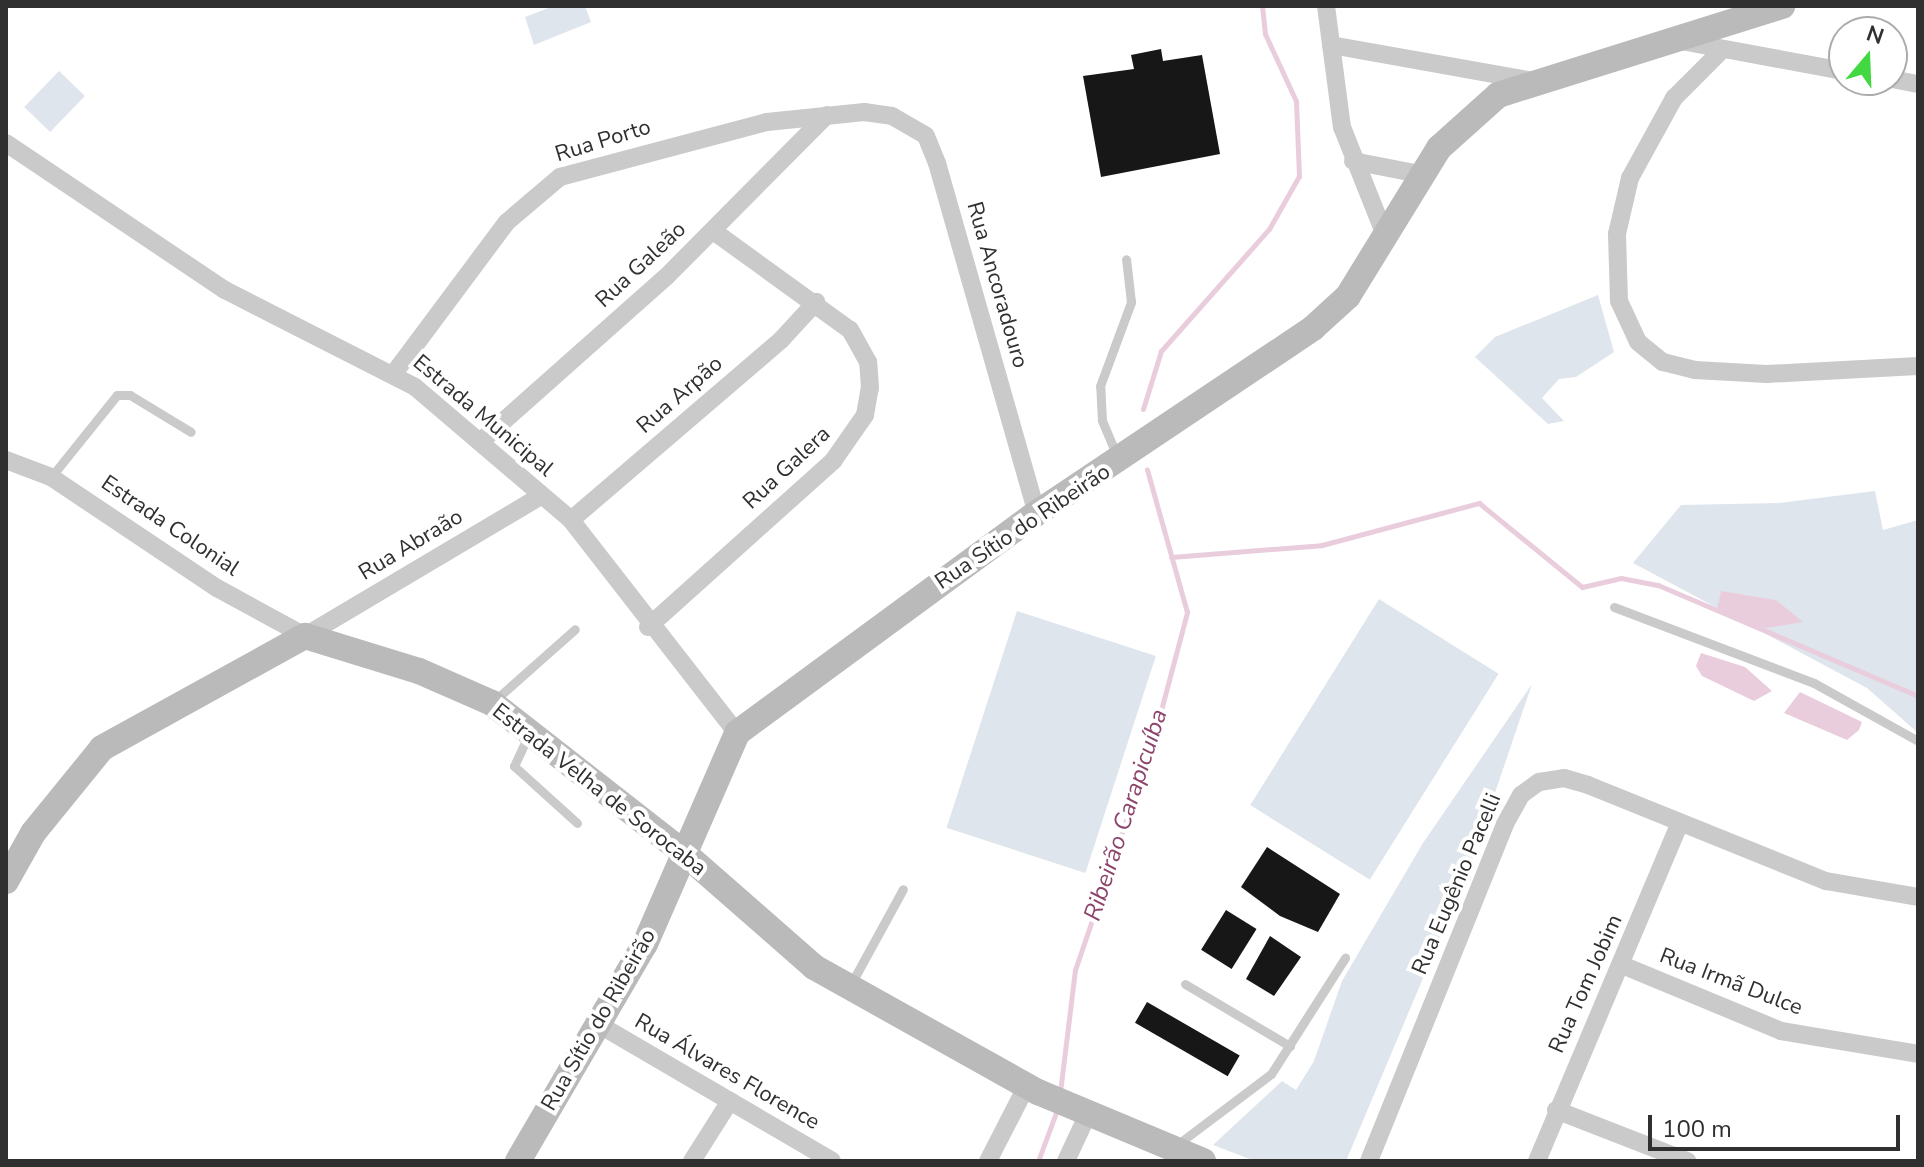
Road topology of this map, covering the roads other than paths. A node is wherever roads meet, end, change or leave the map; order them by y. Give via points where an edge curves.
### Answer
1 (1326, 6) edge
2 (1782, 6) edge
3 (1670, 38) junction
4 (1331, 45) junction
5 (1722, 50) junction
6 (1828, 68) edge
7 (1534, 81) junction
8 (864, 112) joint
9 (827, 115) junction
10 (6, 143) edge
11 (1353, 161) junction
12 (1419, 174) junction
13 (1383, 230) junction
14 (713, 231) junction
15 (1126, 259) dead end
16 (816, 302) junction
17 (1918, 366) edge
18 (395, 372) junction
19 (191, 432) dead end
20 (480, 442) junction
21 (6, 460) edge
22 (1120, 463) junction
23 (51, 477) junction
24 (541, 496) junction
25 (1037, 513) junction
26 (571, 520) junction
27 (1614, 607) dead end
28 (648, 627) junction
29 (575, 629) dead end
30 (305, 636) junction
31 (492, 703) junction
32 (530, 733) junction
33 (737, 733) junction
34 (1918, 741) edge
35 (577, 823) dead end
36 (1679, 825) junction
37 (684, 853) junction
38 (6, 881) edge
39 (903, 889) dead end
40 (1918, 897) edge
41 (1345, 958) dead end
42 (1622, 965) junction
43 (1185, 984) dead end
44 (850, 988) junction
45 (598, 1024) junction
46 (1290, 1046) junction
47 (1918, 1054) edge
48 (1033, 1089) junction
49 (730, 1101) junction
50 (1556, 1110) junction
51 (1082, 1114) junction
52 (1172, 1149) junction
53 (518, 1161) edge
54 (692, 1161) edge
55 (832, 1161) edge
56 (988, 1161) edge
57 (1066, 1161) edge
58 (1203, 1161) edge
59 (1369, 1161) edge
60 (1537, 1161) edge
61 (1687, 1161) edge

1 - 4 street
2 - 3 main road, Rua Sítio do Ribeirão
3 - 5 street
3 - 7 main road, Rua Sítio do Ribeirão
4 - 7 street
4 - 11 street
5 - 6 street
5 - 17 street via 1674,98 1630,178 1617,234 1619,301 1638,342 1663,362 1695,370 1767,374
7 - 12 main road, Rua Sítio do Ribeirão via 1467,117
8 - 9 street, Rua Porto
8 - 25 street, Rua Ancoradouro via 912,124 926,136
9 - 14 street, Rua Galeão
9 - 18 street, Rua Porto via 767,122 560,177 507,222
10 - 18 street, Estrada Municipal via 225,290
11 - 12 street
11 - 13 street
12 - 13 main road, Rua Sítio do Ribeirão
13 - 22 main road, Rua Sítio do Ribeirão via 1348,296 1313,328
14 - 16 street, Rua Galera
14 - 20 street, Rua Galeão
15 - 22 lane via 1131,302 1100,386 1102,420
16 - 26 street, Rua Arpão
16 - 28 street, Rua Galera via 850,330 868,362 865,415 851,443
18 - 20 street, Estrada Municipal
19 - 23 lane via 130,395 117,395
20 - 24 street, Estrada Municipal
21 - 23 street, Estrada Colonial
22 - 25 main road, Rua Sítio do Ribeirão
23 - 30 street, Estrada Colonial via 217,588
24 - 26 street, Estrada Municipal
24 - 30 street, Rua Abraão
25 - 33 main road, Rua Sítio do Ribeirão
26 - 28 street, Estrada Municipal
27 - 34 lane via 1814,683
28 - 33 street, Estrada Municipal
29 - 31 lane
30 - 31 main road, Estrada Velha de Sorocaba via 419,671
30 - 38 main road via 102,748 33,833
31 - 32 main road, Estrada Velha de Sorocaba
32 - 35 lane via 514,766
32 - 37 main road, Estrada Velha de Sorocaba
33 - 37 main road, Rua Sítio do Ribeirão
36 - 40 street, Rua Eugênio Pacelli via 1826,881
36 - 42 street, Rua Tom Jobim
36 - 59 street, Rua Eugênio Pacelli via 1564,778 1539,782 1521,795
37 - 44 main road, Estrada Velha de Sorocaba via 762,925
37 - 45 main road, Rua Sítio do Ribeirão via 645,944
39 - 44 lane
41 - 46 lane
42 - 47 street, Rua Irmã Dulce via 1781,1031
42 - 50 street, Rua Tom Jobim
43 - 46 lane
44 - 48 main road, Estrada Velha de Sorocaba
45 - 49 street, Rua Álvares Florence
45 - 53 main road, Rua Sítio do Ribeirão
46 - 52 lane via 1271,1074
48 - 51 main road, Estrada Velha de Sorocaba
48 - 56 street
49 - 54 street
49 - 55 street, Rua Álvares Florence
50 - 60 street, Rua Tom Jobim
50 - 61 street
51 - 52 main road, Estrada Velha de Sorocaba
51 - 57 street
52 - 58 main road, Estrada Velha de Sorocaba

